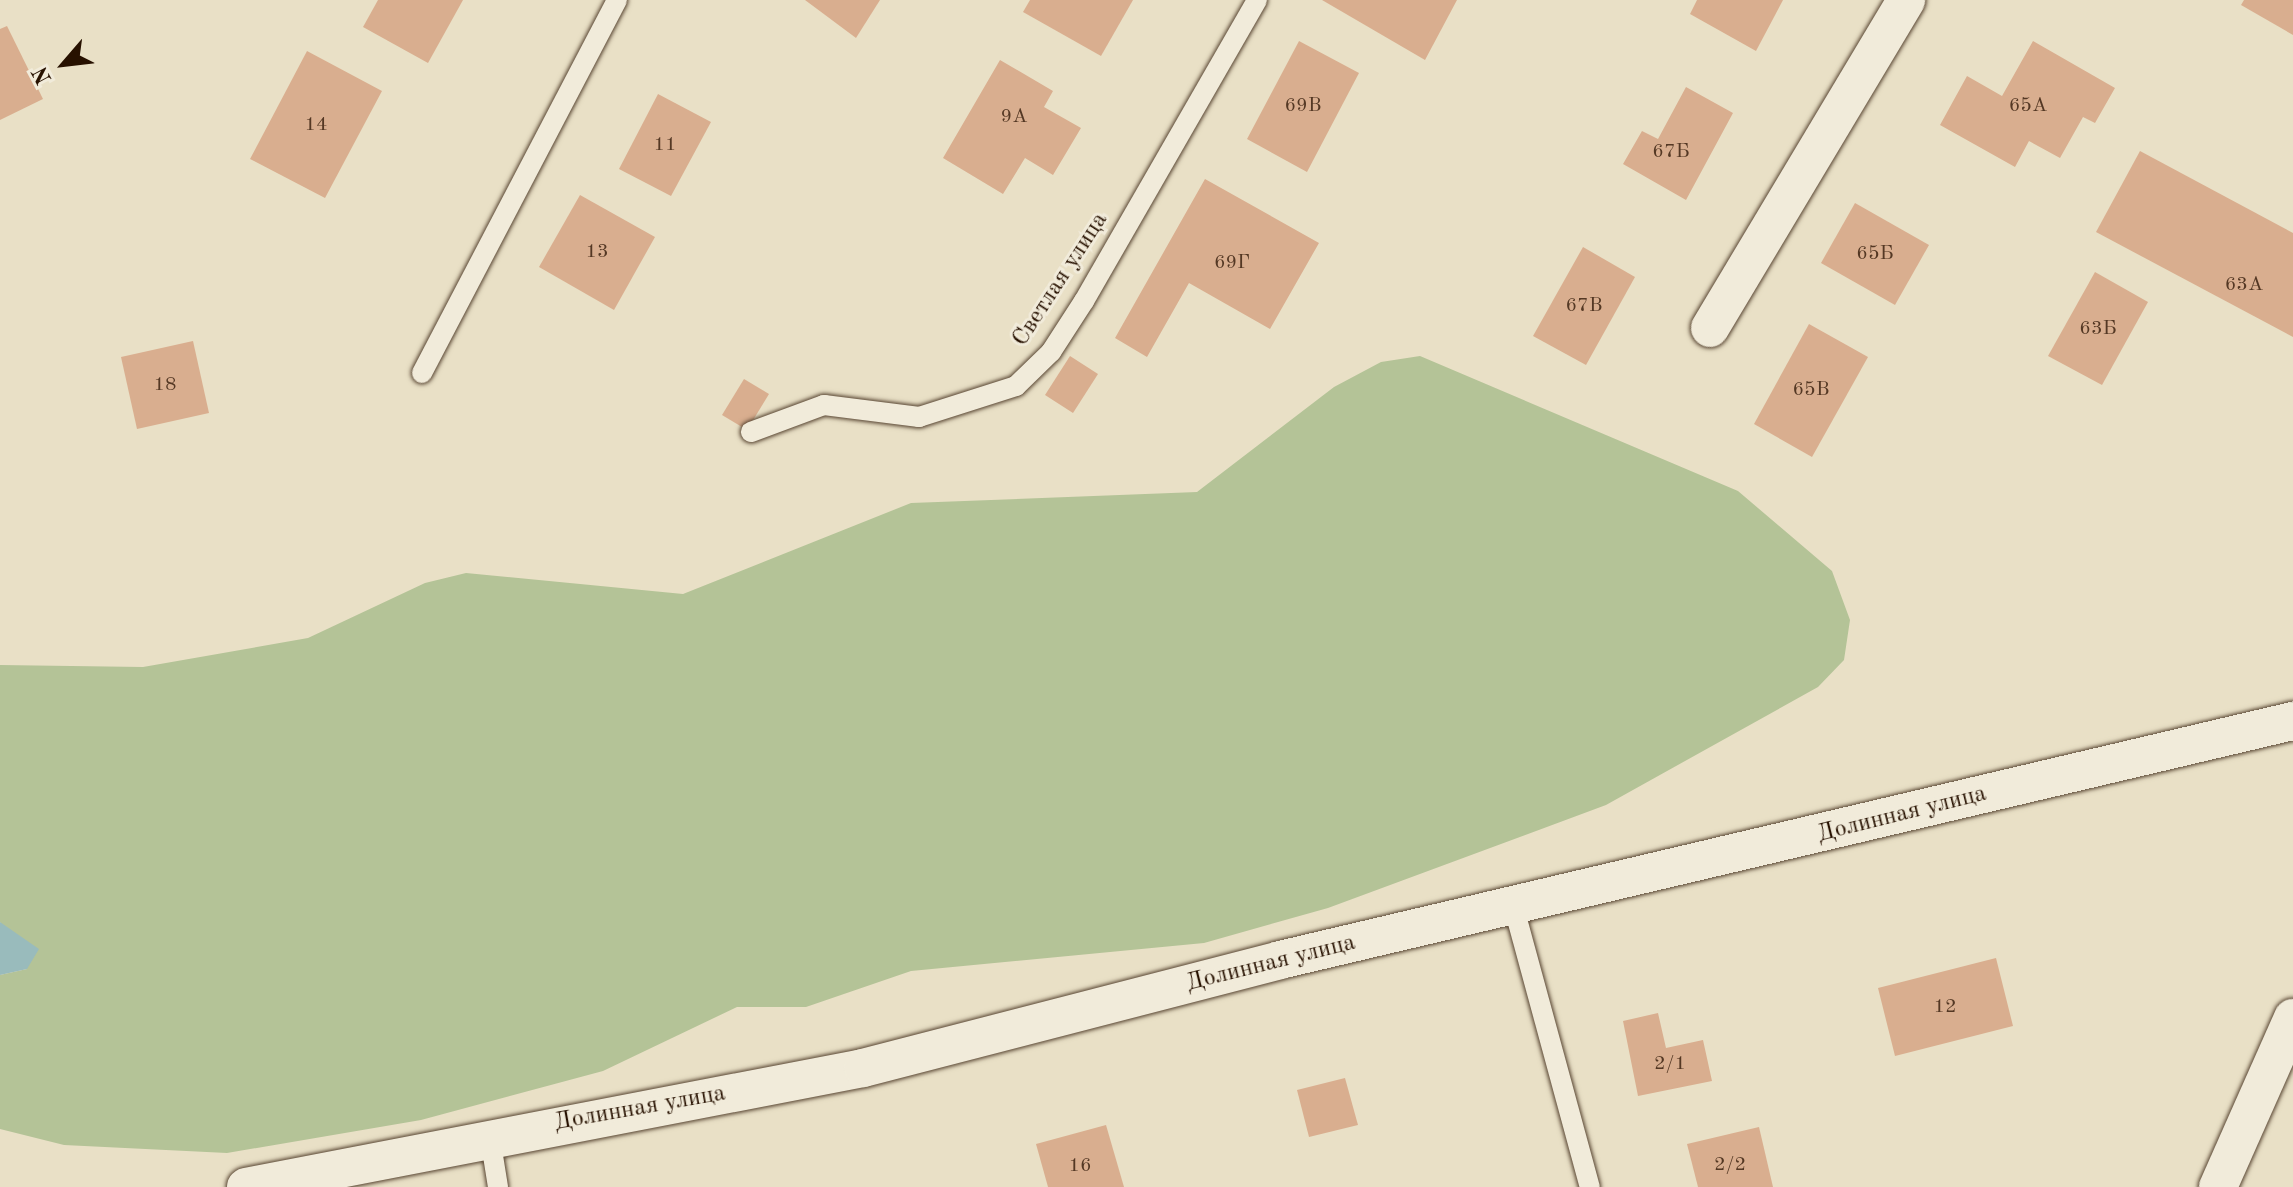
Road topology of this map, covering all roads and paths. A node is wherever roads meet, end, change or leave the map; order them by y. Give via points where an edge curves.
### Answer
1 (617, 0) edge
2 (1257, 0) edge
3 (1906, 0) edge
4 (1710, 328) dead end
5 (422, 373) dead end
6 (751, 432) dead end
7 (2293, 721) edge
8 (1514, 908) junction
9 (2293, 1018) edge
10 (490, 1137) junction
11 (246, 1187) edge
12 (498, 1187) edge
13 (1590, 1187) edge
14 (2218, 1187) edge

1 - 5 lane
2 - 6 lane, Светлая улица via 1084,301 1051,352 1016,386 919,417 824,405
3 - 4 street
7 - 8 street, Долинная улица
8 - 10 street, Долинная улица via 863,1068
8 - 13 lane
9 - 14 street
10 - 11 street, Долинная улица
10 - 12 lane

